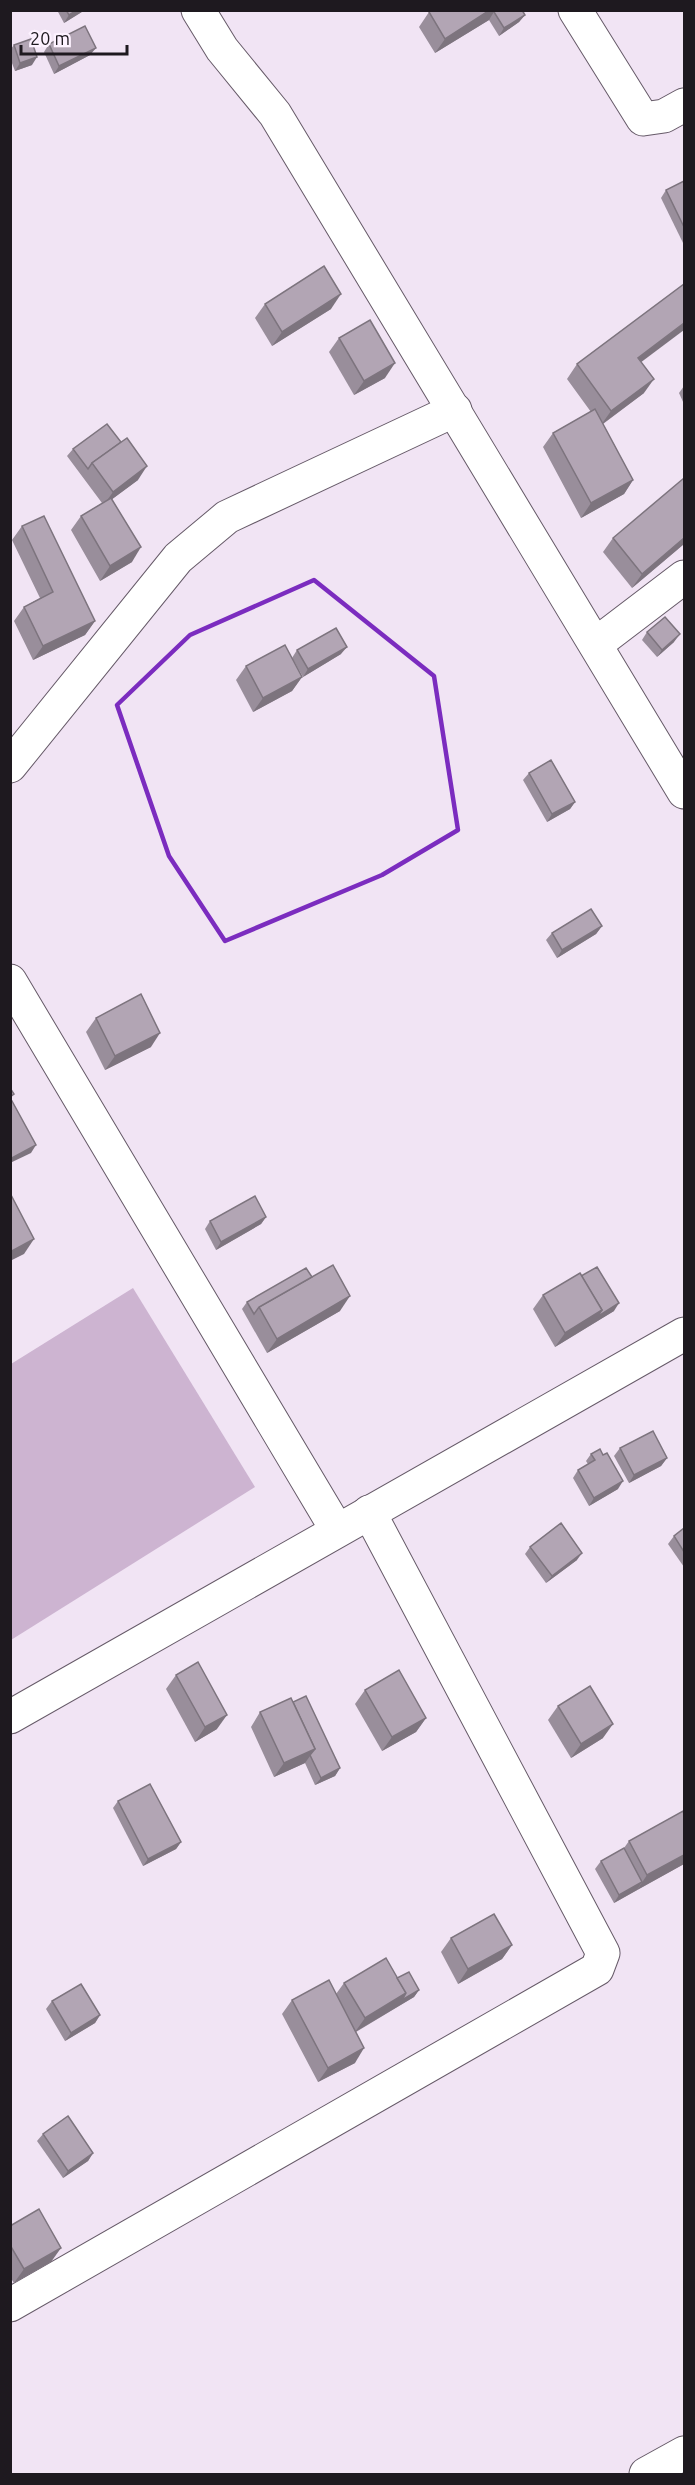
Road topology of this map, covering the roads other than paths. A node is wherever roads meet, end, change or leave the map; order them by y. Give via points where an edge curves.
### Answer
1 (198, 10) edge
2 (575, 10) edge
3 (684, 105) edge
4 (455, 410) junction
5 (684, 577) edge
6 (596, 644) junction
7 (10, 766) edge
8 (684, 792) edge
9 (10, 981) edge
10 (684, 1334) edge
11 (369, 1512) junction
12 (337, 1530) junction
13 (10, 1717) edge
14 (10, 2305) edge
15 (684, 2453) edge
16 (646, 2475) edge

1 - 4 street via 222,49 275,114
2 - 3 street via 643,119 664,116
4 - 6 street
4 - 7 street via 227,517 178,558
5 - 6 street
6 - 8 street
9 - 12 street
10 - 11 street
11 - 12 street
11 - 14 street via 603,1953 597,1969
12 - 13 street
15 - 16 street

